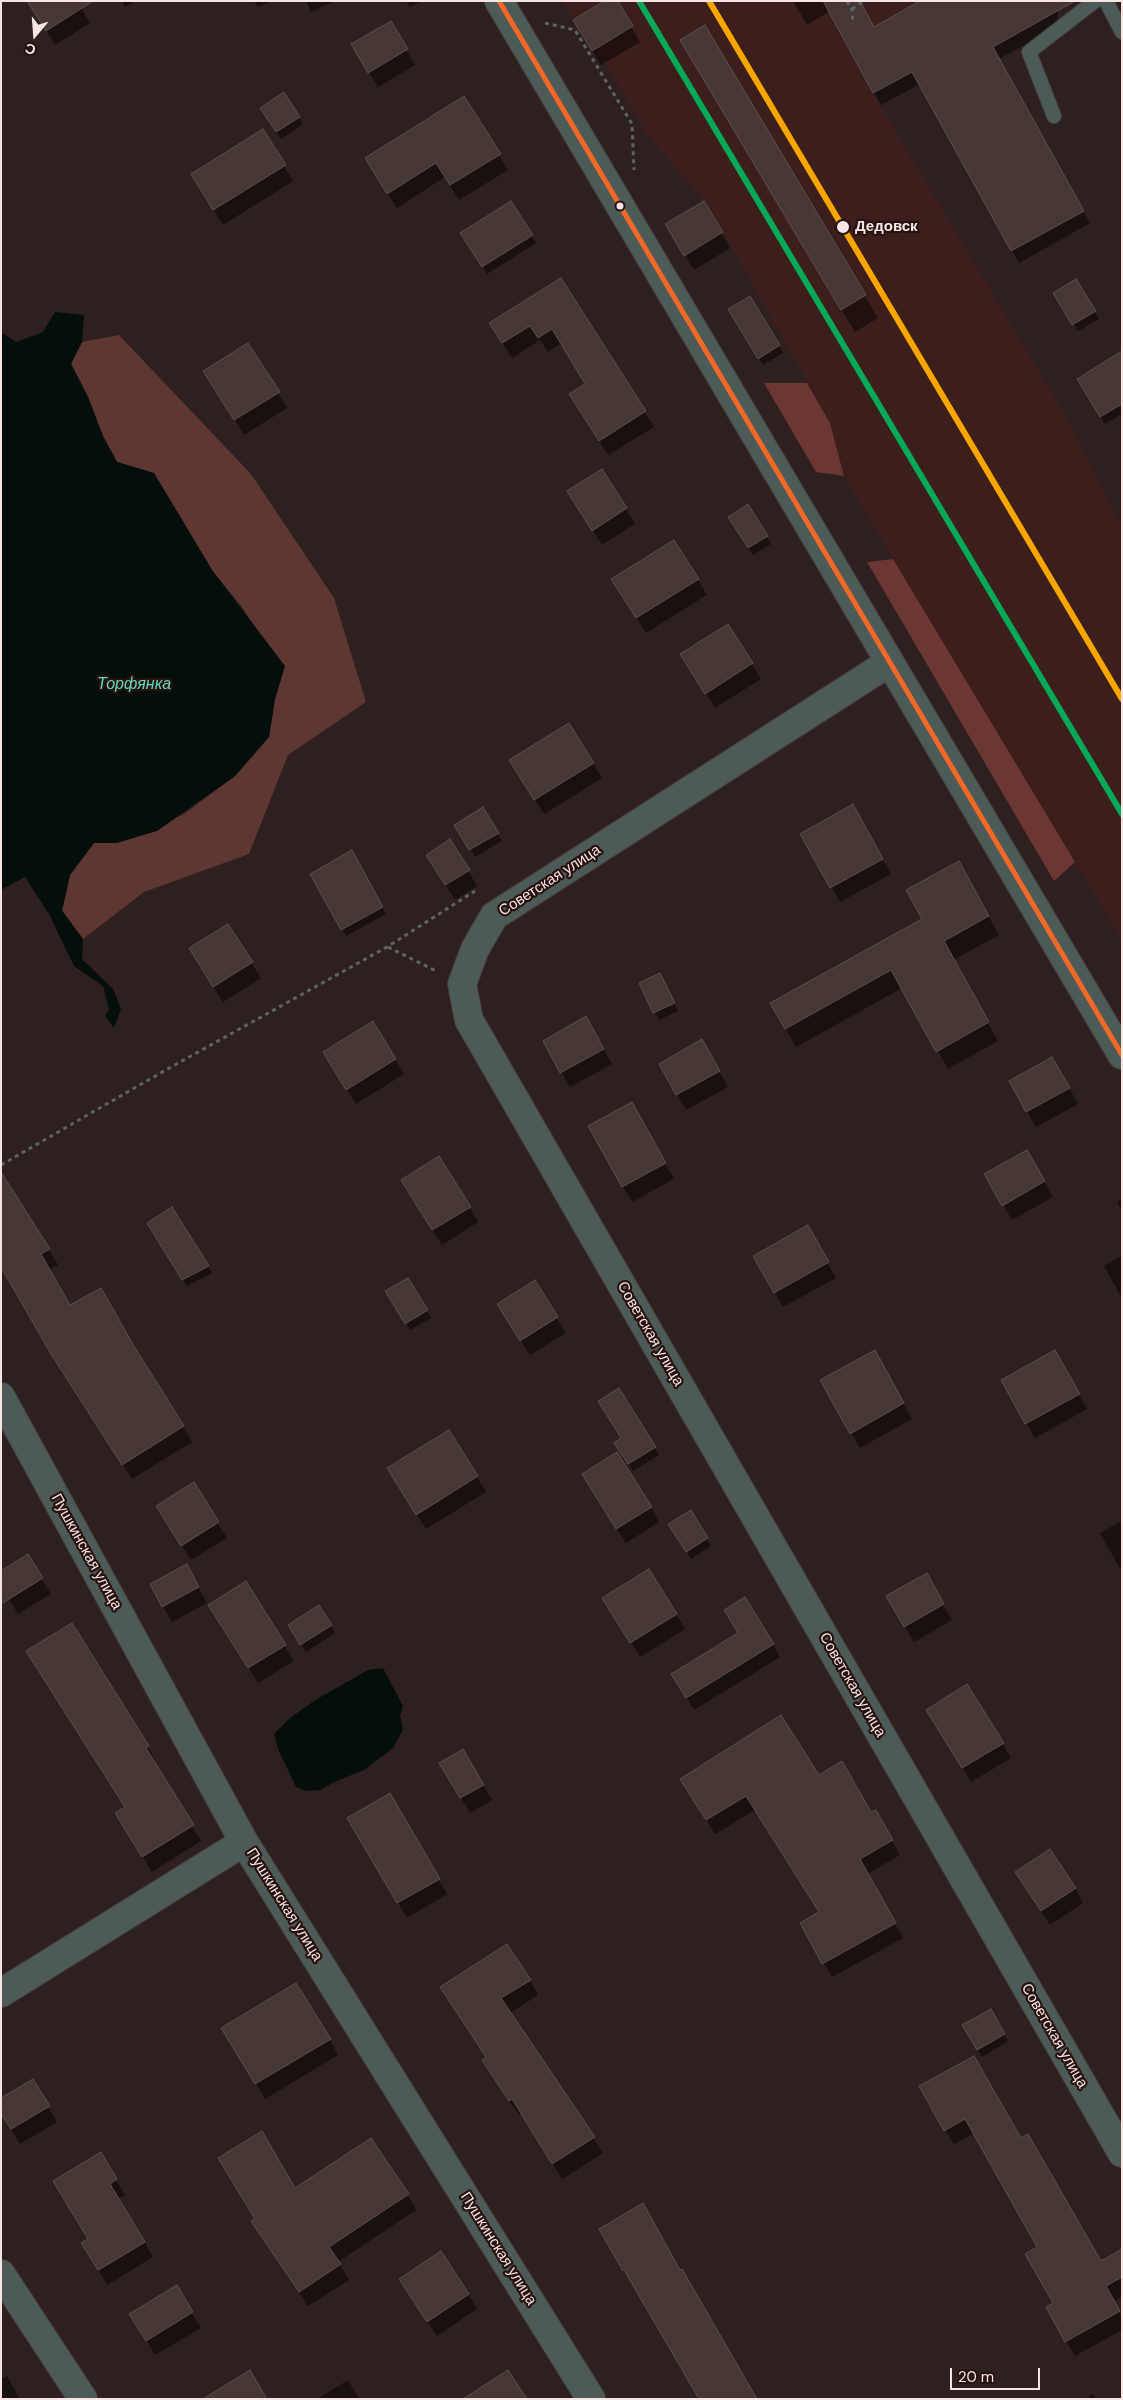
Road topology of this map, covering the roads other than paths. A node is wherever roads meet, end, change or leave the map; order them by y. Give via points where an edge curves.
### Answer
1 (499, 1) edge
2 (1095, 1) edge
3 (1106, 1) edge
4 (1122, 32) edge
5 (1054, 116) dead end
6 (890, 662) junction
7 (1122, 1055) edge
8 (1, 1397) edge
9 (244, 1842) junction
10 (1, 1993) edge
11 (1122, 2153) edge
12 (1, 2274) edge
13 (83, 2399) edge
14 (591, 2399) edge

1 - 6 street
2 - 5 lane via 1029,52
3 - 4 lane
6 - 7 street
6 - 11 street, Советская улица via 494,916 475,949 462,984 470,1020
8 - 9 street, Пушкинская улица
9 - 10 street
9 - 14 street, Пушкинская улица
12 - 13 street

